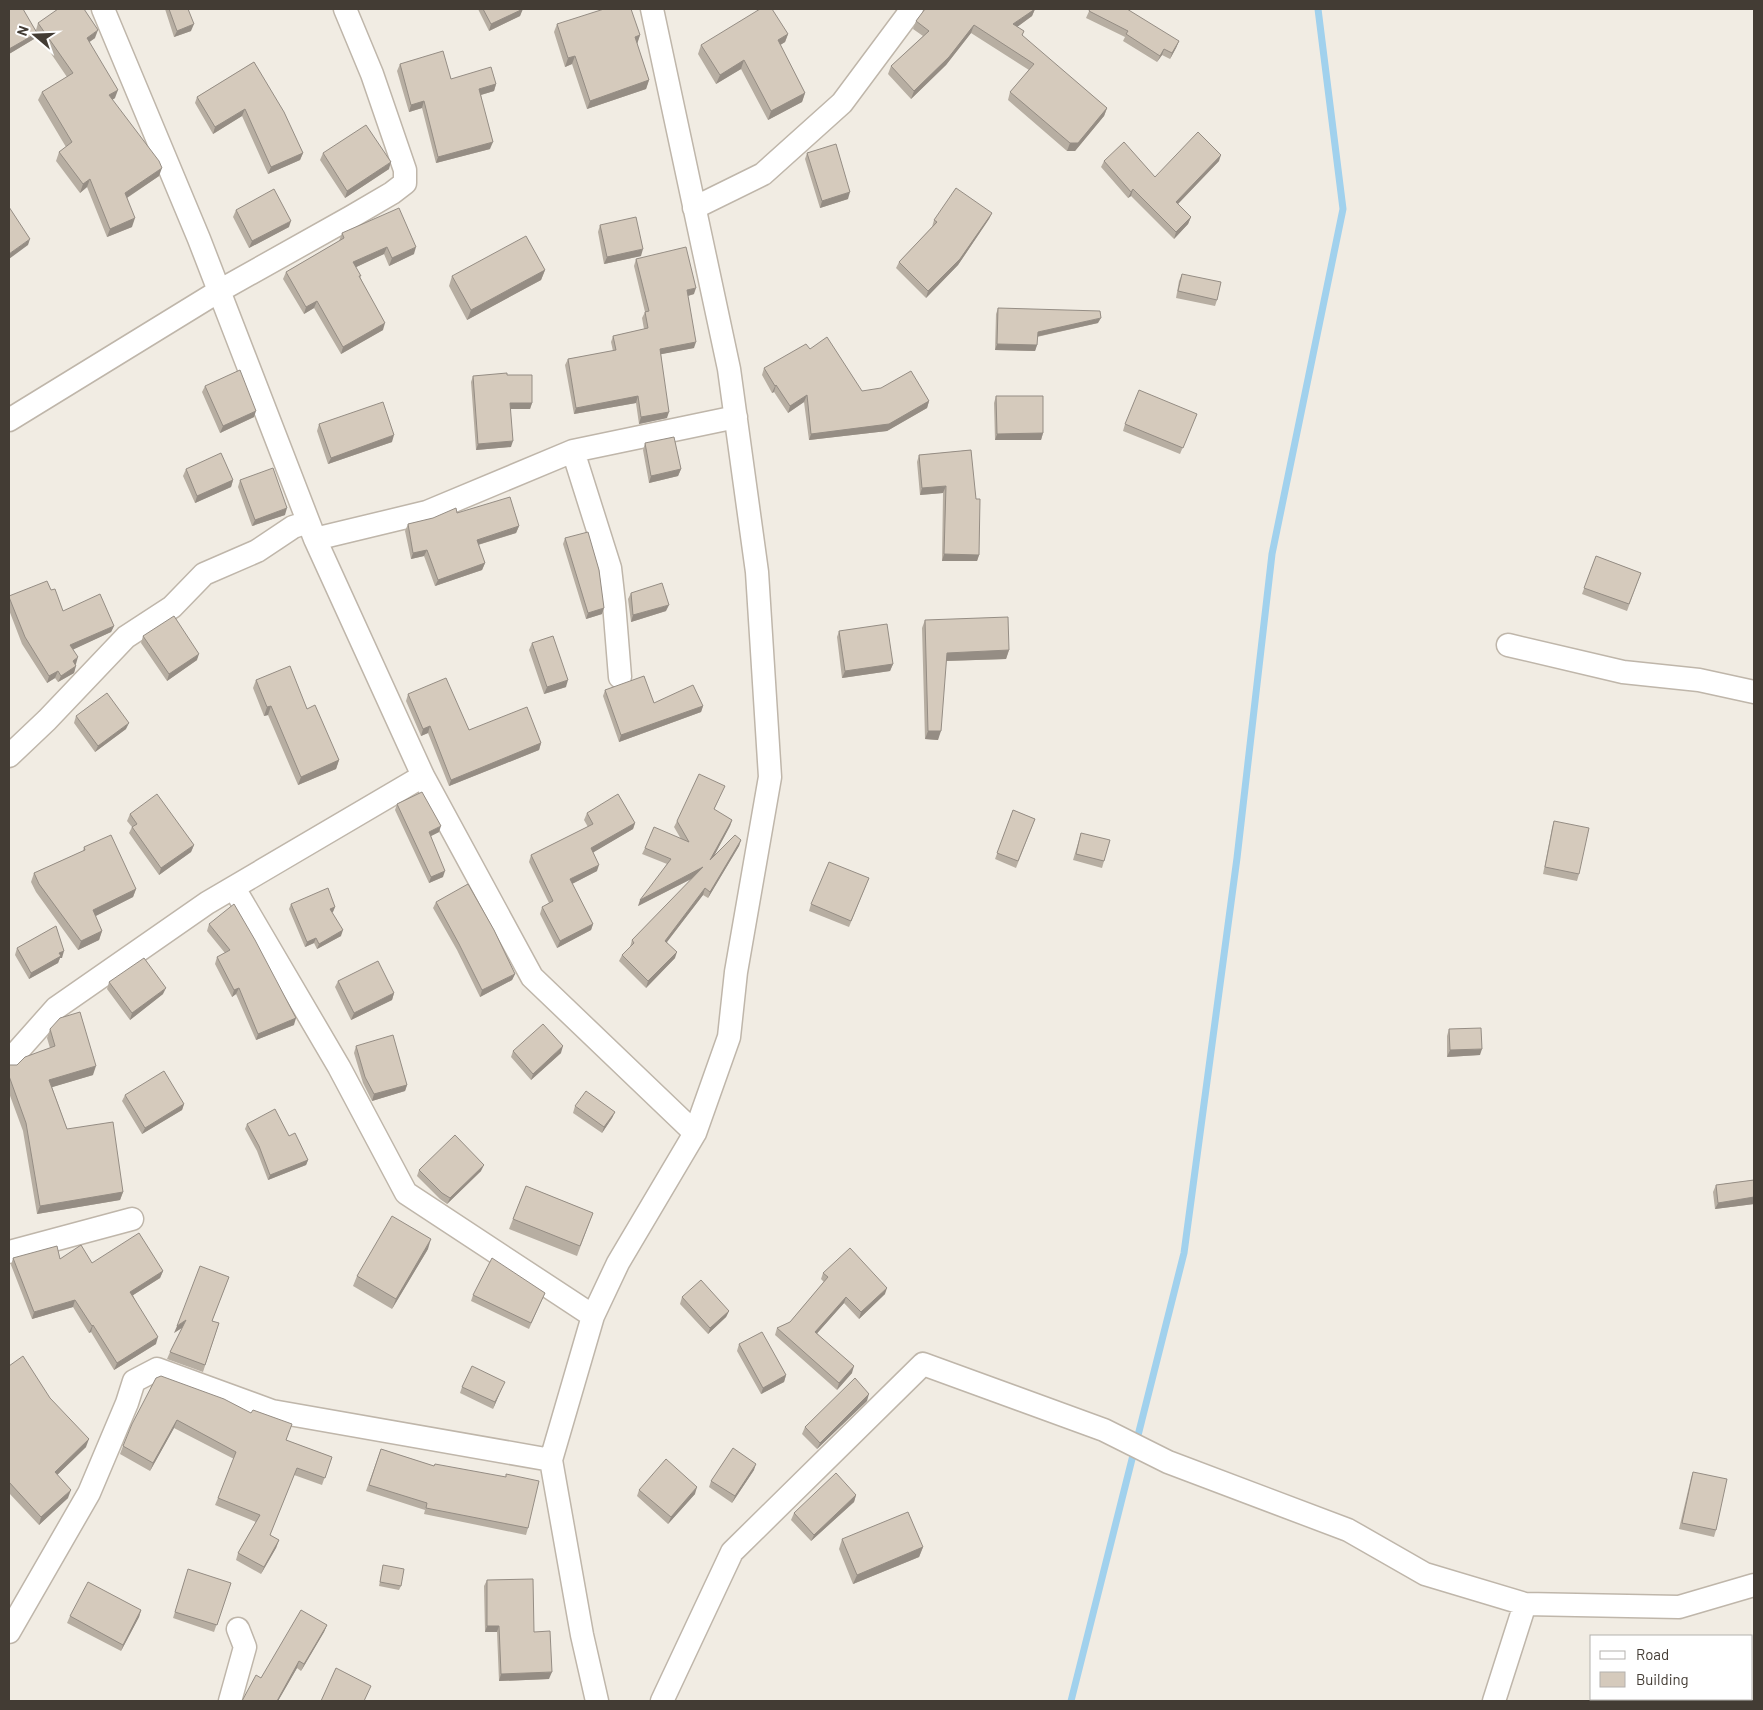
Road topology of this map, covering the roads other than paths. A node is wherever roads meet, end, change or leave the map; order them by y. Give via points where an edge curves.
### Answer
1 (103, 9) edge
2 (345, 9) edge
3 (652, 9) edge
4 (912, 9) edge
5 (694, 208) junction
6 (219, 290) junction
7 (736, 417) junction
8 (9, 420) edge
9 (573, 451) junction
10 (312, 530) junction
11 (1508, 645) dead end
12 (620, 677) dead end
13 (1754, 692) edge
14 (9, 756) edge
15 (423, 776) junction
16 (234, 888) junction
17 (9, 1061) edge
18 (695, 1133) junction
19 (132, 1220) dead end
20 (9, 1252) edge
21 (593, 1316) junction
22 (551, 1460) junction
23 (1754, 1585) edge
24 (1525, 1604) junction
25 (238, 1629) dead end
26 (9, 1632) edge
27 (230, 1701) edge
28 (597, 1701) edge
29 (662, 1701) edge
30 (1494, 1701) edge

1 - 6 street
2 - 6 street via 372,74 405,170 405,183 351,217
3 - 5 street
4 - 5 street via 842,103 763,174
5 - 7 street via 729,369
6 - 8 street
6 - 10 street
7 - 9 street
7 - 18 street via 757,572 770,777 736,972 729,1038
9 - 10 street via 427,512
9 - 12 street via 610,568
10 - 14 street via 294,528 257,551 204,574 172,607 126,637
10 - 15 street
11 - 13 street via 1623,672 1699,680
15 - 16 street
15 - 18 street via 532,977
16 - 17 street via 56,1008
16 - 21 street via 339,1066 406,1193
18 - 21 street via 618,1263
19 - 20 street
21 - 22 street
22 - 26 street via 272,1411 157,1369 134,1381 89,1493
22 - 28 street
23 - 24 street via 1679,1607
24 - 29 street via 1425,1574 1348,1530 1168,1462 1104,1430 923,1364 732,1552
24 - 30 street
25 - 27 street via 245,1647

